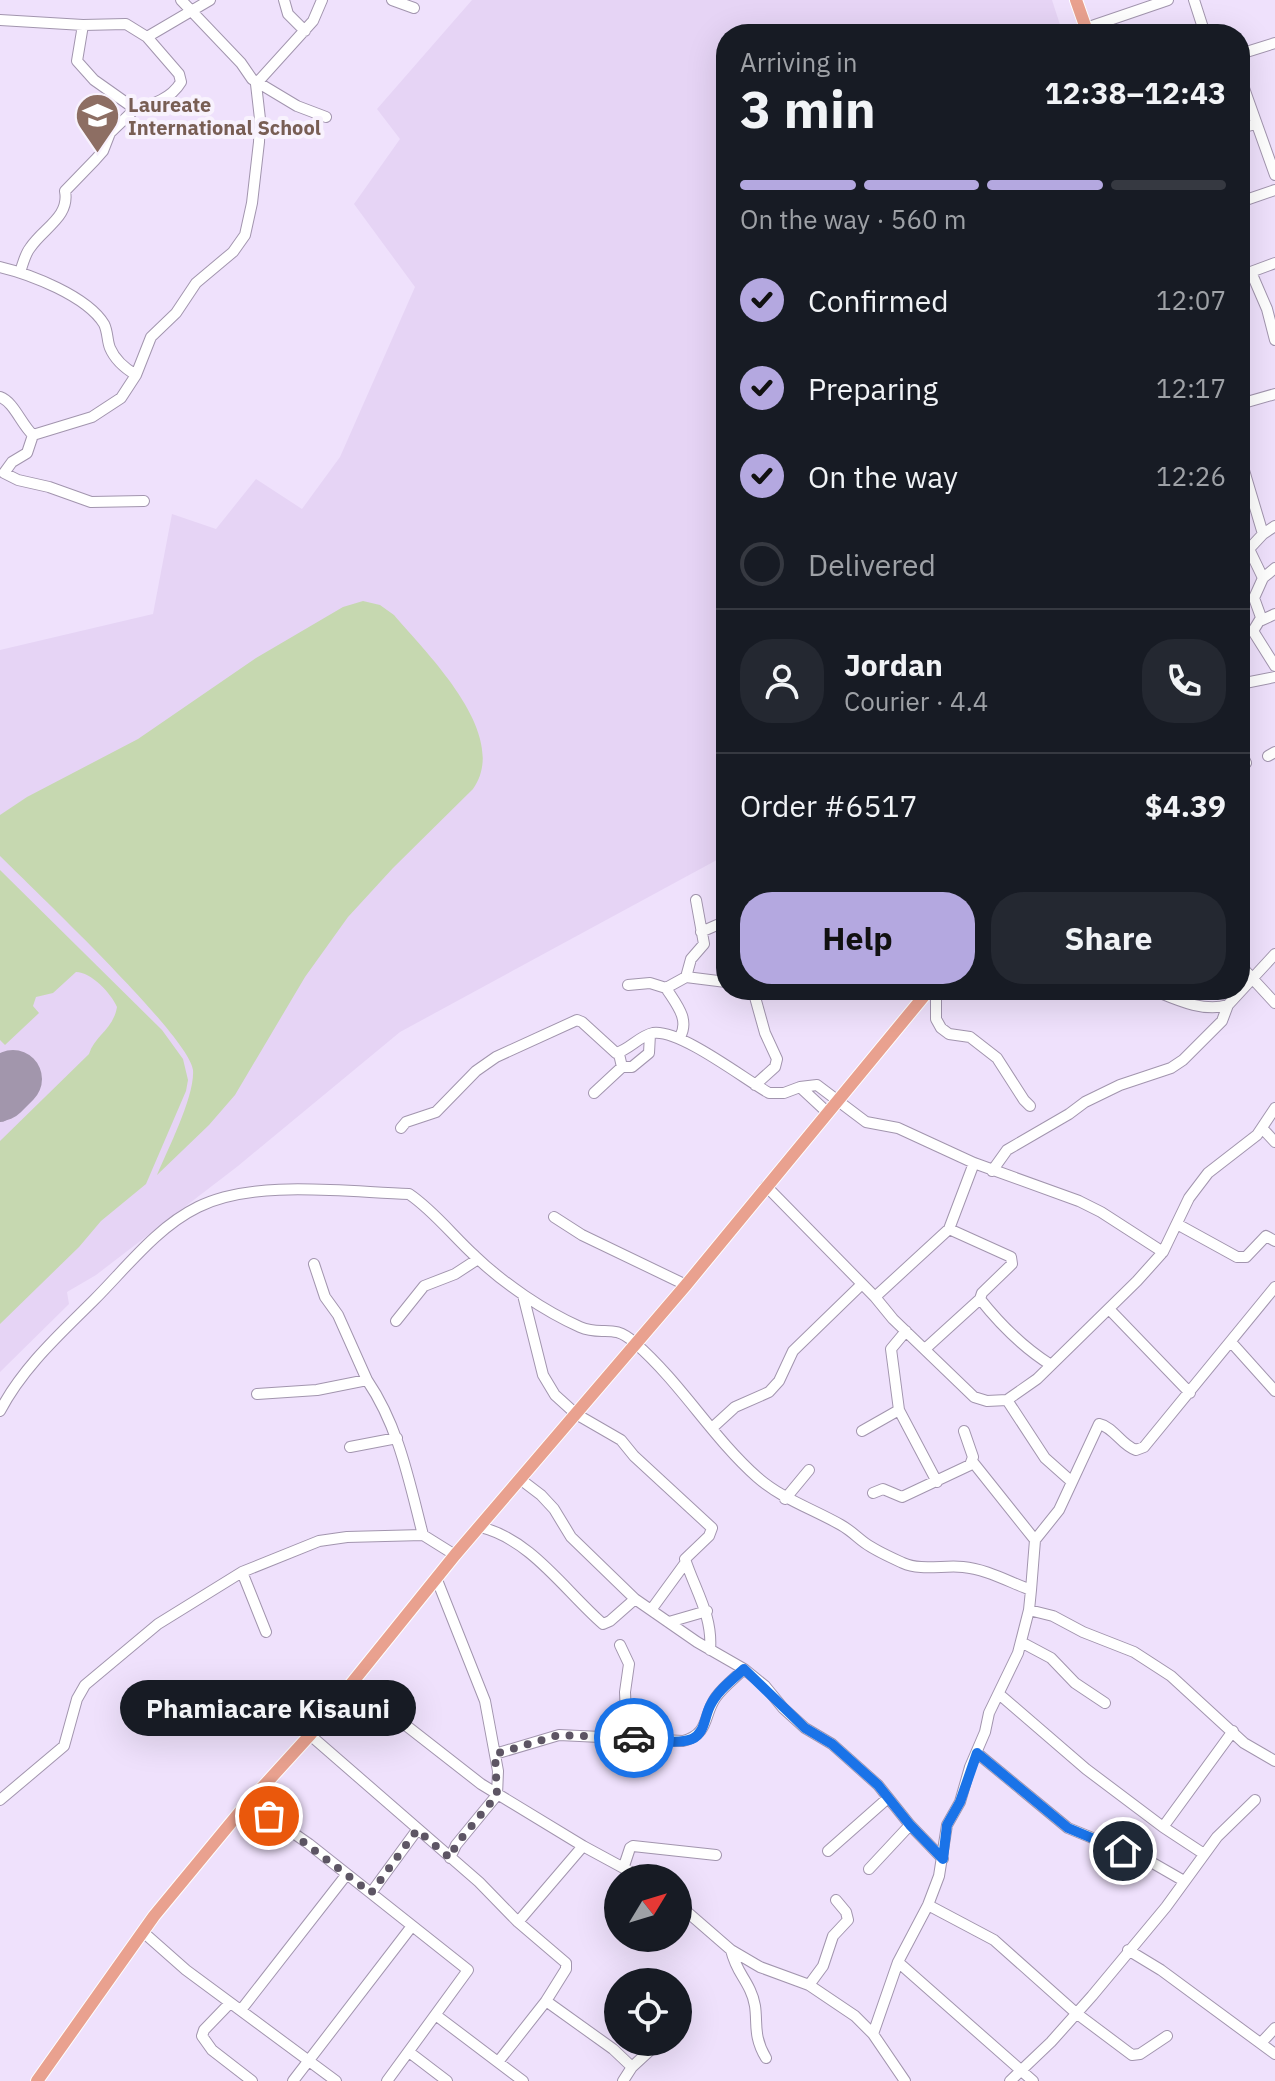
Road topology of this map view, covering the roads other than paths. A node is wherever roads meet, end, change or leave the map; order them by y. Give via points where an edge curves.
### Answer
1 (181, 0) edge
2 (210, 0) edge
3 (284, 0) edge
4 (322, 0) edge
5 (392, 0) edge
6 (1076, 0) edge
7 (1168, 0) edge
8 (1194, 0) edge
9 (414, 8) dead end
10 (190, 11) junction
11 (0, 20) edge
12 (1085, 24) edge
13 (1105, 24) edge
14 (1202, 24) edge
15 (83, 25) junction
16 (305, 31) junction
17 (147, 37) junction
18 (1275, 43) edge
19 (1250, 51) edge
20 (257, 82) junction
21 (1250, 106) edge
22 (135, 109) junction
23 (326, 117) dead end
24 (1256, 124) junction
25 (1250, 126) edge
26 (1275, 175) edge
27 (1275, 190) edge
28 (1250, 199) edge
29 (1275, 263) edge
30 (0, 267) edge
31 (20, 272) junction
32 (1250, 272) edge
33 (1250, 282) edge
34 (1275, 340) edge
35 (136, 375) junction
36 (1275, 394) edge
37 (0, 397) edge
38 (1250, 401) edge
39 (33, 435) junction
40 (1250, 490) edge
41 (144, 501) dead end
42 (1275, 526) edge
43 (1263, 534) junction
44 (1250, 544) edge
45 (1250, 556) edge
46 (1275, 568) edge
47 (1263, 578) junction
48 (1275, 614) edge
49 (1261, 618) junction
50 (1275, 666) edge
51 (1275, 677) edge
52 (1250, 682) edge
53 (696, 900) dead end
54 (716, 925) edge
55 (701, 932) junction
56 (1275, 954) edge
57 (686, 977) junction
58 (1251, 977) joint
59 (716, 981) edge
60 (628, 985) dead end
61 (666, 988) junction
62 (756, 1000) edge
63 (920, 1000) edge
64 (932, 1000) edge
65 (936, 1000) edge
66 (1179, 1000) edge
67 (1232, 1000) edge
68 (1275, 1003) edge
69 (1228, 1005) junction
70 (912, 1011) junction
71 (650, 1034) junction
72 (680, 1037) junction
73 (619, 1054) junction
74 (622, 1067) junction
75 (755, 1085) junction
76 (800, 1087) junction
77 (594, 1093) dead end
78 (838, 1101) junction
79 (1030, 1106) dead end
80 (1275, 1108) edge
81 (828, 1113) junction
82 (401, 1128) dead end
83 (1262, 1128) junction
84 (1275, 1142) edge
85 (974, 1163) junction
86 (992, 1171) junction
87 (766, 1186) junction
88 (554, 1217) dead end
89 (1177, 1224) junction
90 (949, 1229) junction
91 (1275, 1241) edge
92 (1163, 1252) junction
93 (478, 1259) junction
94 (314, 1264) dead end
95 (862, 1284) junction
96 (686, 1285) junction
97 (1275, 1287) edge
98 (523, 1295) junction
99 (875, 1297) junction
100 (980, 1299) junction
101 (1109, 1309) junction
102 (396, 1321) dead end
103 (906, 1331) junction
104 (1231, 1342) junction
105 (635, 1343) junction
106 (925, 1349) junction
107 (1051, 1365) junction
108 (367, 1380) junction
109 (1275, 1391) edge
110 (1190, 1393) junction
111 (257, 1394) dead end
112 (1007, 1400) junction
113 (899, 1410) junction
114 (0, 1411) edge
115 (576, 1414) junction
116 (712, 1428) junction
117 (862, 1431) dead end
118 (964, 1431) dead end
119 (397, 1438) junction
120 (350, 1447) dead end
121 (972, 1461) junction
122 (809, 1470) dead end
123 (520, 1479) junction
124 (937, 1482) junction
125 (1072, 1482) junction
126 (873, 1493) dead end
127 (785, 1499) junction
128 (480, 1527) junction
129 (423, 1535) junction
130 (1035, 1540) junction
131 (455, 1555) junction
132 (686, 1562) junction
133 (242, 1572) junction
134 (437, 1580) junction
135 (1031, 1590) junction
136 (635, 1599) junction
137 (651, 1610) junction
138 (1029, 1610) junction
139 (707, 1611) junction
140 (669, 1622) junction
141 (266, 1632) dead end
142 (1021, 1642) junction
143 (620, 1645) dead end
144 (710, 1650) junction
145 (744, 1669) junction
146 (353, 1684) junction
147 (999, 1694) junction
148 (1105, 1703) dead end
149 (1233, 1731) junction
150 (310, 1735) junction
151 (627, 1738) junction
152 (977, 1753) junction
153 (495, 1754) junction
154 (1275, 1761) edge
155 (497, 1795) junction
156 (888, 1798) junction
157 (0, 1800) edge
158 (1255, 1800) dead end
159 (249, 1802) junction
160 (910, 1825) junction
161 (1163, 1827) junction
162 (417, 1830) junction
163 (583, 1846) junction
164 (828, 1851) dead end
165 (1204, 1854) junction
166 (716, 1855) dead end
167 (450, 1858) junction
168 (943, 1859) junction
169 (620, 1864) edge
170 (625, 1864) edge
171 (869, 1869) dead end
172 (347, 1874) junction
173 (1184, 1881) junction
174 (371, 1893) junction
175 (836, 1900) dead end
176 (928, 1905) junction
177 (692, 1916) edge
178 (518, 1922) junction
179 (412, 1926) junction
180 (143, 1932) junction
181 (731, 1950) junction
182 (1128, 1950) junction
183 (898, 1962) junction
184 (809, 1985) junction
185 (546, 2001) junction
186 (230, 2003) junction
187 (241, 2010) junction
188 (1076, 2013) junction
189 (437, 2016) junction
190 (1275, 2028) edge
191 (873, 2034) junction
192 (1167, 2036) dead end
193 (1261, 2043) junction
194 (409, 2052) junction
195 (1275, 2054) edge
196 (644, 2056) edge
197 (766, 2058) dead end
198 (310, 2060) junction
199 (498, 2062) junction
200 (632, 2067) junction
201 (1021, 2071) junction
202 (37, 2081) edge
203 (252, 2081) edge
204 (293, 2081) edge
205 (336, 2081) edge
206 (387, 2081) edge
207 (447, 2081) edge
208 (523, 2081) edge
209 (623, 2081) edge
210 (905, 2081) edge
211 (1010, 2081) edge
212 (1033, 2081) edge

1 - 10 street
2 - 10 street
3 - 16 street via 288,14
4 - 16 street
5 - 9 street
6 - 12 main road
7 - 13 street
8 - 14 street
10 - 17 street
10 - 20 street
11 - 15 street
15 - 17 street via 126,24
15 - 22 street via 77,61
16 - 20 street
17 - 22 street via 181,82 159,102
18 - 19 street
20 - 23 street
20 - 35 street via 259,142 245,235 151,337
21 - 24 street
22 - 31 street via 65,191 67,202 29,248
24 - 25 street
24 - 26 street
27 - 28 street
29 - 32 street
30 - 31 street
31 - 35 street via 93,311 106,328 110,348
33 - 34 street via 1267,309
35 - 39 street via 121,398 92,417
36 - 38 street
37 - 39 street
39 - 41 street via 27,453 4,473 91,502
40 - 43 street
42 - 43 street
43 - 44 street
45 - 47 street
46 - 47 street
47 - 49 street via 1254,598
48 - 49 street
49 - 50 street via 1253,631
51 - 52 street
53 - 55 street
54 - 55 street
55 - 57 street via 704,944 691,959
56 - 58 street
57 - 59 street
57 - 61 street
58 - 68 street
60 - 61 street
61 - 72 street via 684,1022
62 - 75 street via 777,1059
63 - 70 main road
64 - 70 street
65 - 79 street via 941,1028 970,1037 997,1058
66 - 69 street
67 - 69 street
69 - 86 street via 1222,1021 1183,1060 1085,1102 1007,1150
70 - 78 main road
71 - 72 street
71 - 73 street
71 - 74 street via 649,1053 632,1067
72 - 75 street
73 - 74 street
73 - 82 street via 582,1022 568,1023 496,1057 436,1112
74 - 77 street
75 - 76 street via 769,1093
76 - 78 street via 817,1085
76 - 81 street
78 - 81 main road
78 - 85 street via 866,1122 898,1128
80 - 83 street
81 - 87 main road
83 - 84 street
83 - 89 street via 1208,1173
85 - 86 street
85 - 90 street
86 - 92 street via 1090,1206
87 - 95 street
87 - 96 main road
88 - 96 street
89 - 91 street via 1237,1257 1246,1257 1266,1236
89 - 92 street
90 - 99 street
90 - 100 street via 1011,1257 1012,1264
92 - 101 street
93 - 98 street
93 - 102 street via 424,1286
93 - 114 street via 409,1194 270,1188 213,1200 155,1238 39,1355
94 - 108 street
95 - 99 street
95 - 116 street via 793,1351 769,1392 735,1407
96 - 105 main road
97 - 104 street
98 - 105 street via 581,1328 613,1329
98 - 115 street via 543,1375
99 - 103 street
100 - 106 street
100 - 107 street
101 - 107 street
101 - 110 street
103 - 106 street
103 - 113 street via 891,1349
104 - 109 street
104 - 110 street
105 - 115 main road
105 - 116 street
106 - 112 street via 974,1397
107 - 112 street
108 - 111 street
108 - 119 street
110 - 125 street via 1136,1450 1099,1424
112 - 125 street via 1045,1458
113 - 117 street
113 - 124 street
115 - 123 main road
115 - 132 street via 621,1440 712,1528 686,1555
116 - 127 street
118 - 121 street
119 - 120 street
119 - 129 street
121 - 124 street
121 - 130 street
122 - 127 street
123 - 128 main road
123 - 136 street via 541,1495 571,1537
124 - 126 street via 902,1497 883,1489
125 - 130 street via 1059,1510
127 - 135 street via 907,1565 981,1570
128 - 131 main road
128 - 136 street via 509,1538 603,1624
129 - 131 street
129 - 133 street via 319,1541
130 - 135 street
131 - 134 main road
132 - 137 street
132 - 139 street
133 - 141 street
133 - 157 street via 158,1624 85,1685 64,1746
134 - 146 main road
134 - 153 street via 485,1701
135 - 138 street
136 - 137 street
137 - 140 street
138 - 142 street
138 - 149 street via 1134,1652 1171,1676
139 - 140 street
139 - 144 street
140 - 144 street
142 - 147 street
142 - 148 street via 1051,1658
143 - 151 street via 629,1664
144 - 145 street
145 - 151 street via 718,1693 695,1738
145 - 156 street
146 - 150 main road
146 - 155 street
147 - 152 street
147 - 161 street
149 - 154 street
149 - 161 street
150 - 159 main road
150 - 162 street
151 - 153 street via 559,1735
152 - 168 street via 947,1825
152 - 173 street via 1068,1828
153 - 155 street
155 - 163 street
155 - 167 street
156 - 160 street
156 - 164 street
158 - 165 street
159 - 172 street
159 - 180 main road
160 - 168 street
160 - 171 street
161 - 165 street
162 - 167 street
162 - 174 street
163 - 169 street
163 - 178 street
165 - 173 street
166 - 170 street via 633,1846
167 - 178 street
168 - 176 street
172 - 174 street
172 - 187 street
173 - 182 street
174 - 179 street
175 - 184 street via 848,1920 833,1936 823,1966
176 - 183 street
176 - 188 street via 994,1940
177 - 181 street
178 - 185 street via 566,1963
179 - 189 street via 468,1970
179 - 198 street
180 - 186 street
180 - 202 main road
181 - 184 street
181 - 197 street via 735,1968 750,1989 757,2043
182 - 188 street
182 - 193 street
183 - 191 street
183 - 201 street
184 - 191 street
185 - 199 street
185 - 200 street
186 - 187 street
186 - 203 street via 202,2036
187 - 198 street
188 - 192 street via 1132,2055
188 - 201 street
189 - 194 street
189 - 199 street
190 - 193 street
191 - 210 street
193 - 195 street
194 - 206 street
194 - 207 street
196 - 200 street
198 - 204 street
198 - 205 street
199 - 208 street
200 - 209 street
201 - 211 street
201 - 212 street

